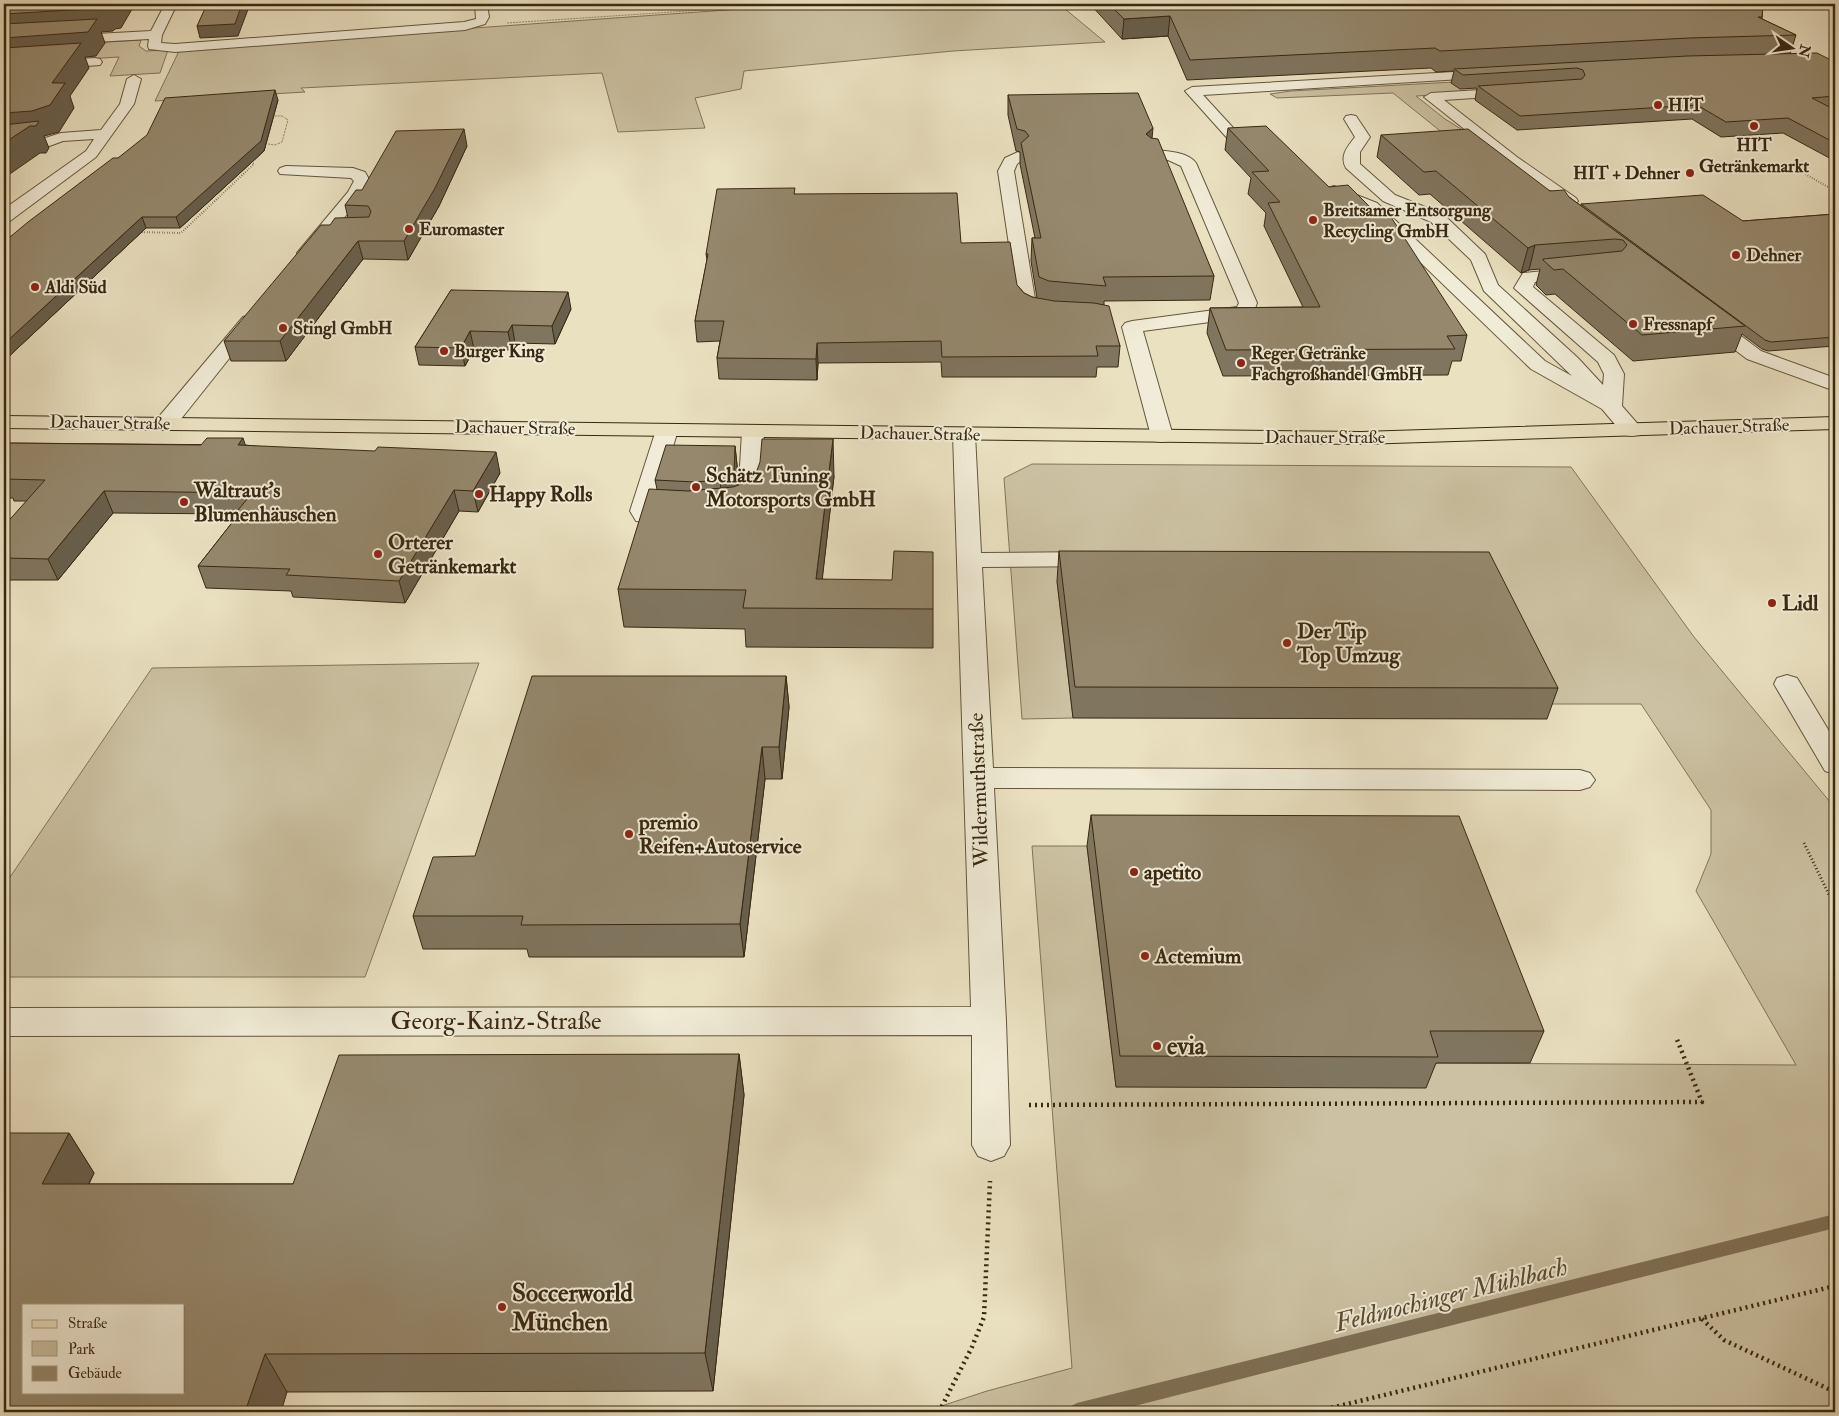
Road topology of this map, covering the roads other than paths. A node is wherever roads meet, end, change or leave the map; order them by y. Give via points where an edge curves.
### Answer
1 (171, 4) edge
2 (480, 4) edge
3 (155, 40) junction
4 (4, 44) edge
5 (95, 62) dead end
6 (4, 68) edge
7 (1506, 73) edge
8 (134, 79) dead end
9 (1530, 91) edge
10 (1351, 119) dead end
11 (108, 134) junction
12 (1276, 141) edge
13 (4, 146) edge
14 (1154, 155) edge
15 (1018, 158) dead end
16 (286, 172) dead end
17 (1322, 182) edge
18 (4, 217) edge
19 (1584, 226) edge
20 (325, 230) junction
21 (349, 230) edge
22 (293, 269) edge
23 (1588, 272) edge
24 (262, 307) edge
25 (1692, 308) edge
26 (1069, 313) edge
27 (1835, 385) edge
28 (1612, 406) junction
29 (4, 422) edge
30 (1835, 423) edge
31 (165, 424) junction
32 (667, 430) junction
33 (1632, 430) junction
34 (754, 431) junction
35 (964, 434) junction
36 (1162, 436) junction
37 (721, 517) edge
38 (694, 518) edge
39 (1115, 559) edge
40 (968, 560) junction
41 (1787, 684) dead end
42 (1835, 764) edge
43 (978, 778) junction
44 (1580, 780) dead end
45 (989, 1021) junction
46 (4, 1022) edge
47 (991, 1145) road end

1 - 3 street
2 - 3 street via 483,17 474,24 175,48 154,46
3 - 4 street
5 - 6 street
7 - 12 street via 1192,91 1233,136
8 - 11 street via 127,104
9 - 19 street via 1431,97 1570,201 1565,208
10 - 28 street via 1363,136 1352,152 1352,165 1389,198 1437,218 1479,258 1490,288 1571,362
11 - 13 street
11 - 18 street via 91,154
14 - 36 street via 1171,156 1188,163 1248,303 1246,310 1240,312 1125,324
15 - 26 street via 1010,161 1006,171 1027,305 1030,310
16 - 20 street via 359,175 362,180 360,187
17 - 28 street via 1328,188 1371,206 1538,365
20 - 21 street
20 - 22 street
23 - 28 street via 1529,277 1524,288 1607,359 1614,374
24 - 31 street
25 - 27 street via 1754,355
28 - 33 street
29 - 31 main road, Dachauer Straße
30 - 33 main road, Dachauer Straße
31 - 32 main road, Dachauer Straße
32 - 34 main road, Dachauer Straße
32 - 38 street via 642,511 644,516 654,519
33 - 36 main road, Dachauer Straße via 1361,438
34 - 35 main road, Dachauer Straße
34 - 37 street via 749,502 737,516
35 - 36 main road, Dachauer Straße
35 - 40 street, Wildermuthstraße
39 - 40 street
40 - 43 street, Wildermuthstraße
41 - 42 street
43 - 44 street
43 - 45 street, Wildermuthstraße
45 - 46 street, Georg-Kainz-Straße
45 - 47 street, Wildermuthstraße

